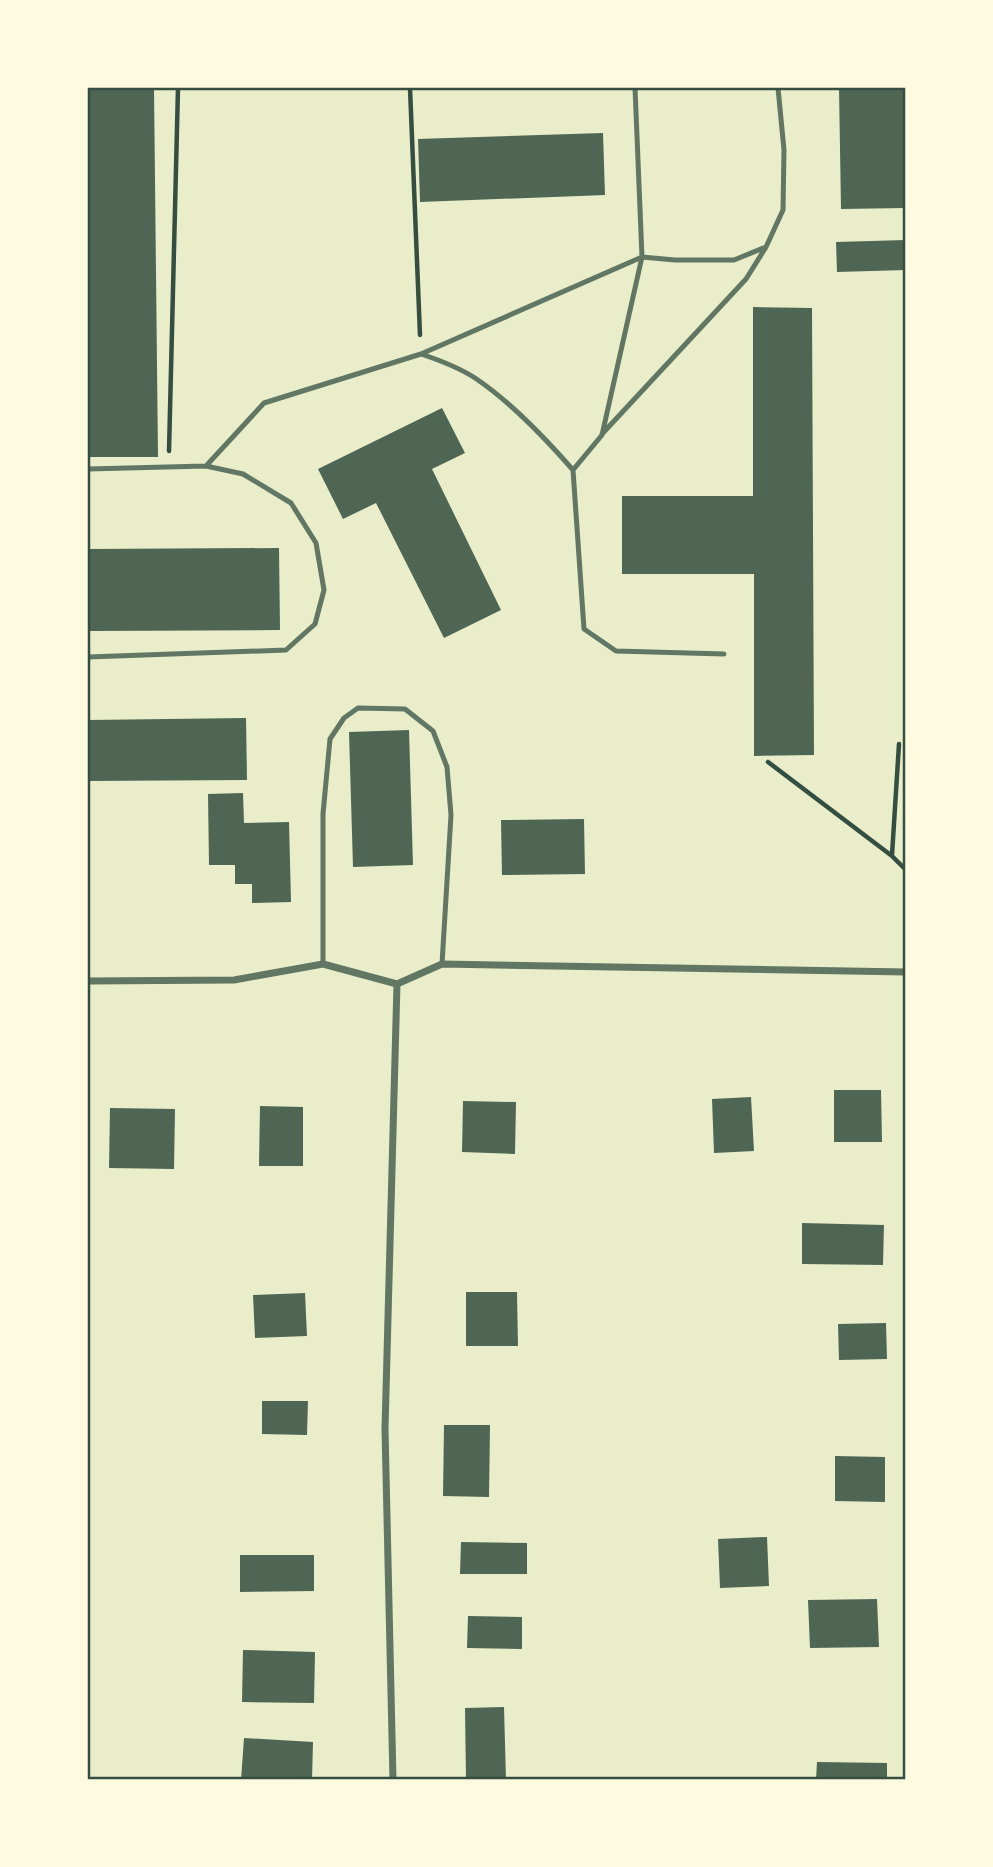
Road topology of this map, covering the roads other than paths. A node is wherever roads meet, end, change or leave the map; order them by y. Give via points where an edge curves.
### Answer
1 (635, 88) edge
2 (778, 88) edge
3 (766, 247) junction
4 (642, 257) junction
5 (421, 354) junction
6 (601, 435) junction
7 (206, 466) junction
8 (88, 469) edge
9 (573, 470) junction
10 (724, 654) dead end
11 (88, 657) edge
12 (323, 964) junction
13 (442, 964) junction
14 (905, 972) edge
15 (88, 981) edge
16 (397, 984) junction
17 (393, 1780) edge

1 - 4 lane
2 - 3 lane via 783,210
3 - 4 lane via 734,260
3 - 6 lane via 746,279
4 - 5 lane
4 - 6 lane
5 - 7 lane via 264,403
5 - 9 lane via 474,377 542,434
6 - 9 lane
7 - 8 lane
7 - 11 lane via 243,474 291,503 316,543 324,590 314,624 286,650
9 - 10 lane via 584,629 616,651
12 - 13 lane via 323,814 330,739 344,718 358,708 405,709 433,731 447,767 451,815
12 - 15 street via 234,980
12 - 16 street
13 - 14 street
13 - 16 street
16 - 17 street via 385,1429

